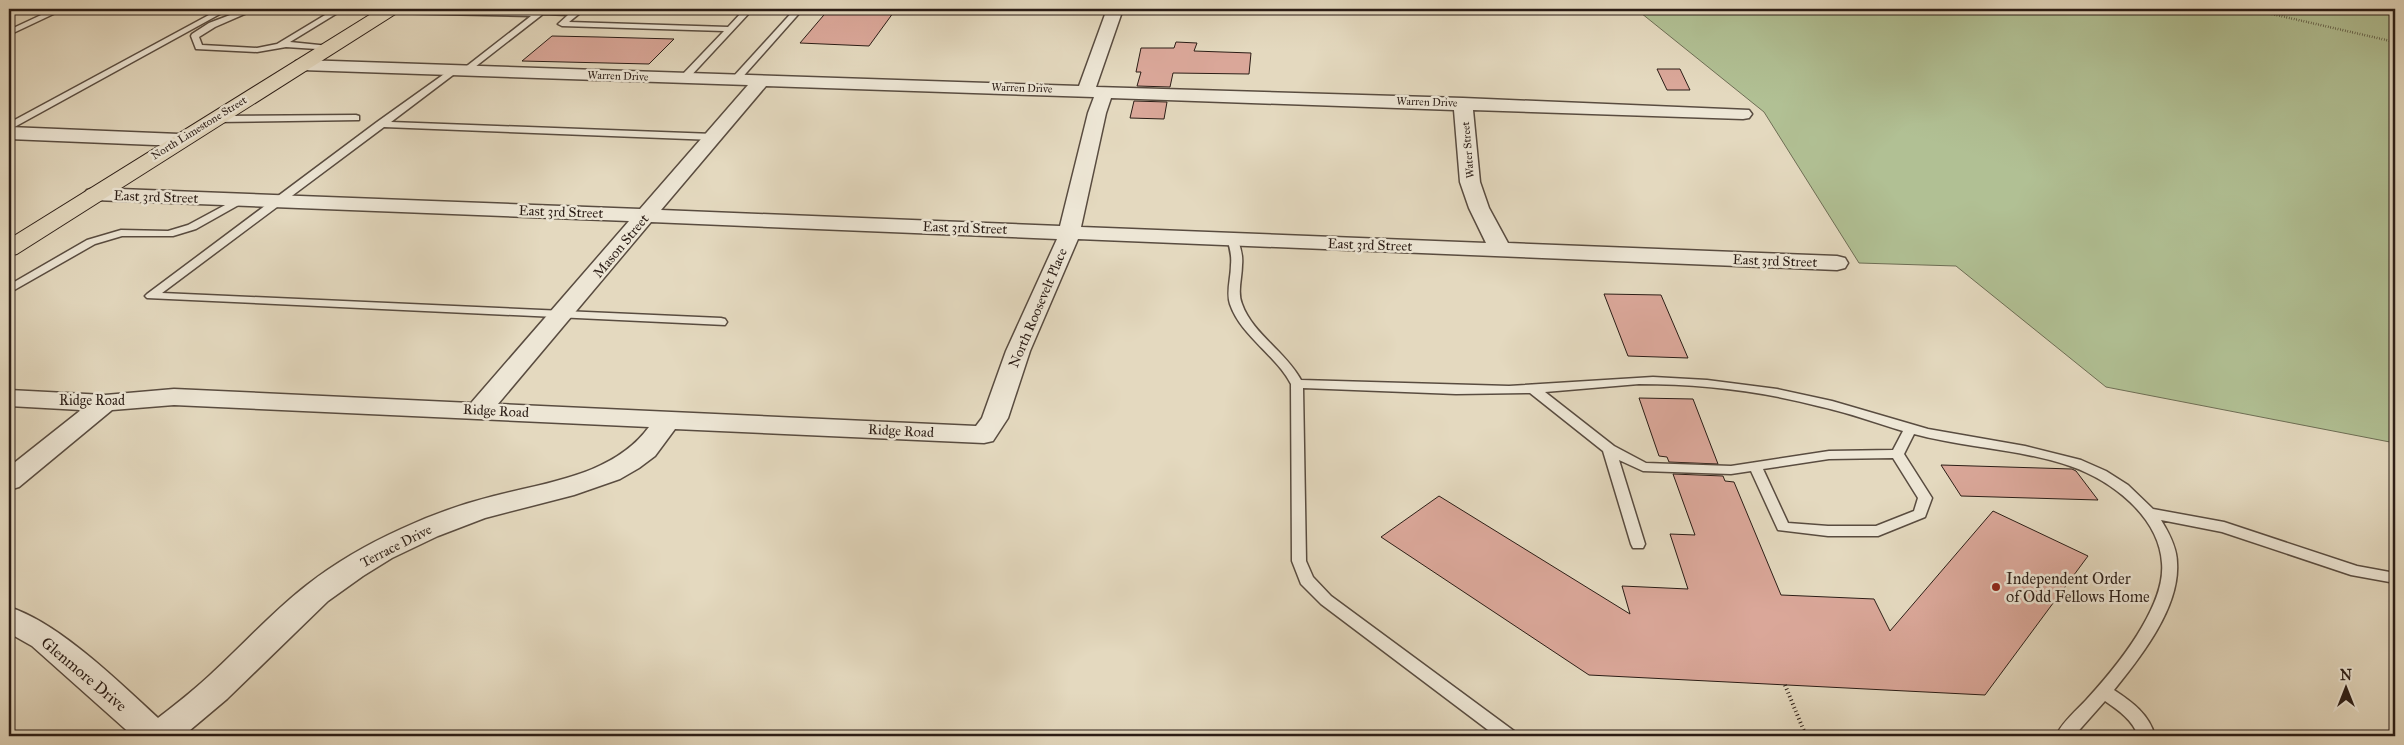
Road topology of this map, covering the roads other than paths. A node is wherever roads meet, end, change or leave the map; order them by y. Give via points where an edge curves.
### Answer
1 (60, 9) edge
2 (225, 9) edge
3 (252, 9) edge
4 (340, 9) edge
5 (500, 9) edge
6 (527, 9) edge
7 (725, 9) edge
8 (798, 9) edge
9 (1115, 9) edge
10 (389, 10) edge
11 (544, 10) edge
12 (578, 11) edge
13 (493, 14) junction
14 (730, 29) junction
15 (9, 33) edge
16 (282, 46) junction
17 (328, 48) junction
18 (302, 65) junction
19 (460, 70) junction
20 (684, 78) junction
21 (736, 80) junction
22 (762, 80) junction
23 (1096, 91) junction
24 (1463, 103) junction
25 (1743, 114) dead end
26 (356, 118) dead end
27 (214, 119) junction
28 (380, 124) junction
29 (9, 127) edge
30 (9, 133) edge
31 (714, 137) junction
32 (180, 140) junction
33 (94, 194) junction
34 (240, 200) junction
35 (278, 201) junction
36 (646, 215) junction
37 (1069, 233) junction
38 (1232, 240) junction
39 (9, 249) edge
40 (1501, 250) junction
41 (1836, 263) dead end
42 (9, 290) edge
43 (563, 314) junction
44 (721, 322) dead end
45 (1297, 384) junction
46 (1533, 389) junction
47 (9, 398) edge
48 (105, 402) junction
49 (479, 410) junction
50 (668, 420) junction
51 (1911, 428) junction
52 (984, 435) joint
53 (1609, 449) junction
54 (1898, 454) junction
55 (1754, 466) junction
56 (9, 481) edge
57 (2149, 513) junction
58 (1638, 544) dead end
59 (2395, 578) edge
60 (9, 619) edge
61 (2103, 690) junction
62 (157, 736) edge
63 (1508, 736) edge
64 (2064, 736) edge
65 (2146, 736) edge

1 - 15 lane
2 - 29 lane
3 - 16 lane via 194,36 199,47 256,50
4 - 16 lane via 280,44
5 - 13 lane
6 - 11 lane
7 - 14 lane via 748,10
8 - 21 lane
9 - 23 street, North Roosevelt Place
10 - 13 lane
10 - 17 main road, North Limestone Street
11 - 12 lane
11 - 13 lane via 526,15
11 - 19 lane
12 - 14 lane via 562,24
14 - 20 lane
16 - 17 lane
17 - 18 main road, North Limestone Street
18 - 19 street, Warren Drive
18 - 27 main road, North Limestone Street
19 - 20 street, Warren Drive
19 - 28 lane
20 - 21 street, Warren Drive
21 - 22 street, Warren Drive
22 - 23 street, Warren Drive
22 - 31 street, Mason Street
23 - 24 street, Warren Drive
23 - 37 street, North Roosevelt Place via 1097,113
24 - 25 street, Warren Drive
24 - 40 street, Water Street via 1470,182 1479,208
26 - 27 lane
27 - 32 main road, North Limestone Street
28 - 31 lane
28 - 35 lane
30 - 32 street
31 - 36 street, Mason Street
32 - 33 main road, North Limestone Street
33 - 34 street, East 3rd Street
33 - 39 main road, North Limestone Street
34 - 35 street, East 3rd Street
34 - 42 lane via 218,214 177,232 121,233 91,242
35 - 36 street, East 3rd Street
35 - 43 lane via 151,296
36 - 37 street, East 3rd Street
36 - 43 street, Mason Street
37 - 38 street, East 3rd Street
37 - 52 street, North Roosevelt Place via 1056,272 1018,352 995,418
38 - 40 street, East 3rd Street
38 - 45 lane via 1237,259 1233,287 1237,305 1248,323 1291,369
40 - 41 street, East 3rd Street
43 - 44 lane
43 - 49 street, Mason Street
45 - 46 lane
45 - 63 lane via 1299,561 1306,580 1326,600
46 - 51 lane via 1615,381 1719,385 1766,390 1812,400
46 - 53 lane
47 - 48 street, Ridge Road
48 - 49 street, Ridge Road via 174,397
48 - 56 street
49 - 50 street, Ridge Road
50 - 52 street, Ridge Road
50 - 62 street, Terrace Drive via 645,450 602,475 435,526 352,568 296,611 221,684
51 - 54 lane
51 - 57 lane via 2068,459 2109,478 2136,498
53 - 55 lane via 1643,467 1731,470
53 - 58 lane
54 - 55 lane via 1829,454
54 - 55 lane via 1925,498 1920,514 1878,532 1828,532 1783,527
57 - 59 lane via 2224,527 2356,571
57 - 61 lane via 2165,542 2170,565 2166,597 2150,628
60 - 62 street, Glenmore Drive via 43,638
61 - 64 lane
61 - 65 lane via 2134,715

